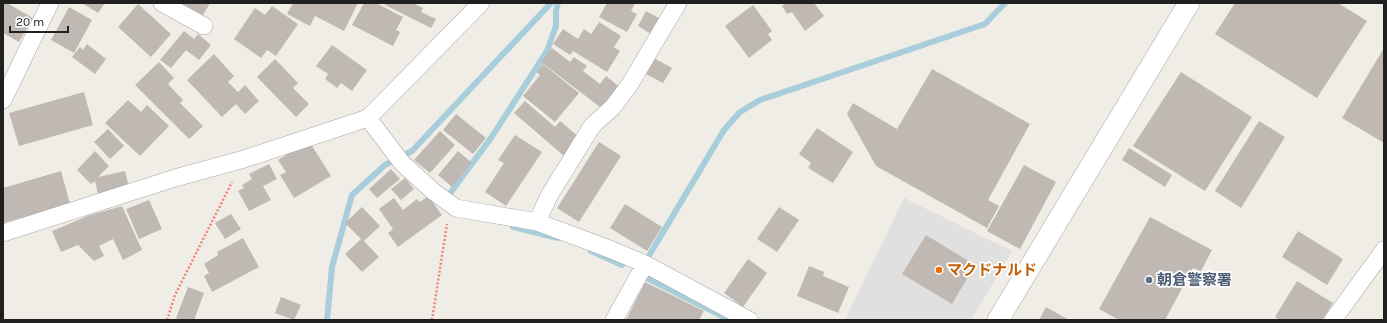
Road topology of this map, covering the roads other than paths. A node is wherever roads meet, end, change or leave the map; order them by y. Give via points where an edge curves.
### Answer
1 (50, 3) edge
2 (162, 3) edge
3 (481, 3) edge
4 (678, 3) edge
5 (1189, 3) edge
6 (204, 26) dead end
7 (3, 100) edge
8 (368, 118) junction
9 (537, 222) junction
10 (3, 233) edge
11 (1384, 250) edge
12 (645, 264) junction
13 (614, 320) edge
14 (749, 320) edge
15 (998, 320) edge
16 (1333, 320) edge

1 - 7 street
2 - 6 street
3 - 8 street
4 - 9 street via 630,84 613,107 592,126 549,196
5 - 15 street
8 - 9 street via 399,158 434,192 456,208
8 - 10 street
9 - 12 street
11 - 16 street
12 - 13 street
12 - 14 street

